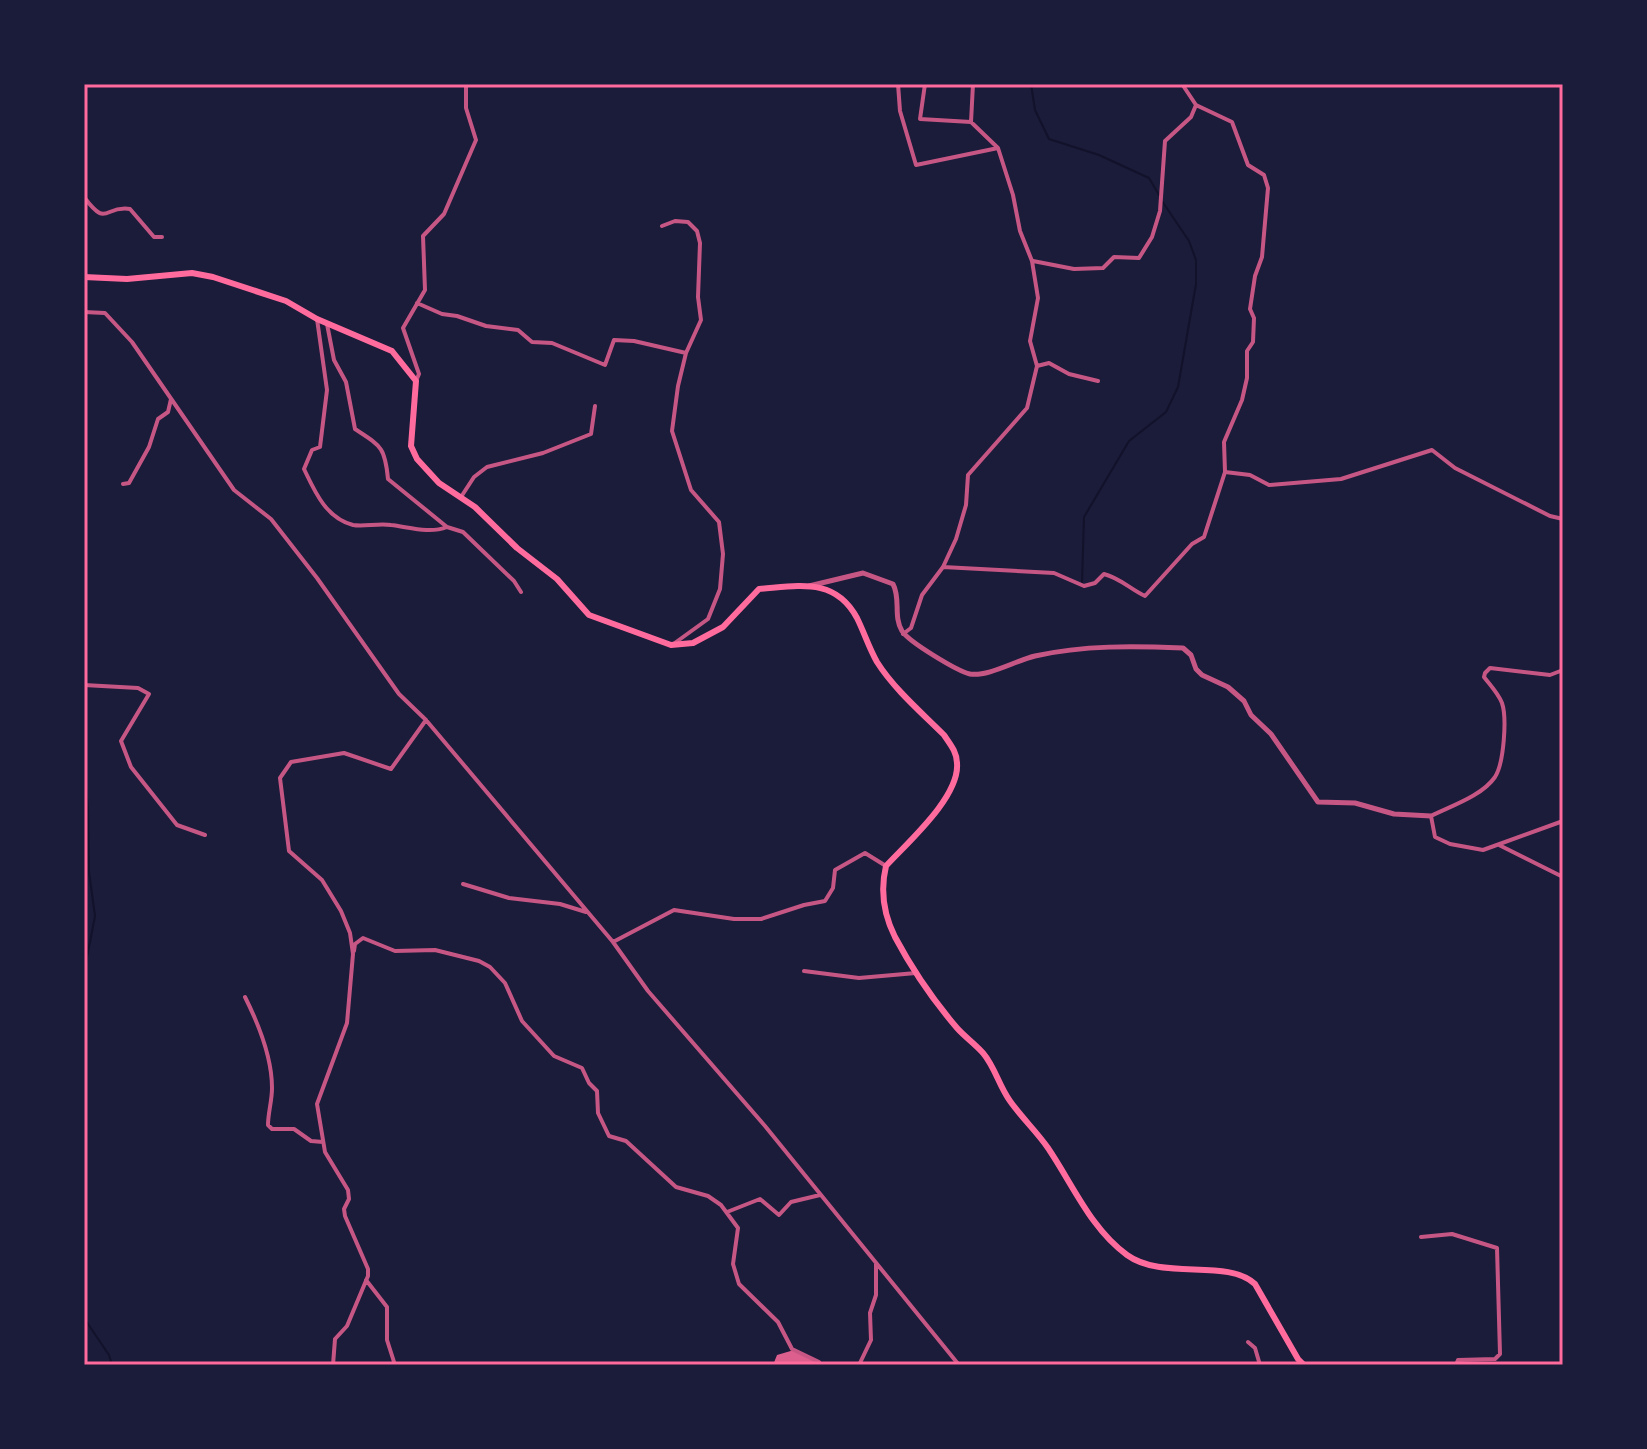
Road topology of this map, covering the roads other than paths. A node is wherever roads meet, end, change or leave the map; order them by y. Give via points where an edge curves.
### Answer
1 (466, 84) edge
2 (898, 84) edge
3 (925, 84) edge
4 (973, 84) edge
5 (1182, 84) edge
6 (1196, 105) junction
7 (971, 122) junction
8 (998, 148) junction
9 (84, 197) edge
10 (662, 226) dead end
11 (162, 237) dead end
12 (1032, 261) junction
13 (84, 277) edge
14 (417, 303) junction
15 (84, 312) edge
16 (317, 319) junction
17 (327, 324) junction
18 (686, 353) junction
19 (1037, 366) junction
20 (416, 381) junction
21 (1098, 381) dead end
22 (171, 399) junction
23 (595, 406) dead end
24 (1225, 472) junction
25 (123, 484) dead end
26 (461, 497) junction
27 (1563, 519) edge
28 (447, 527) junction
29 (943, 567) junction
30 (809, 586) junction
31 (521, 592) dead end
32 (903, 634) junction
33 (671, 645) junction
34 (1563, 670) edge
35 (84, 685) edge
36 (426, 720) junction
37 (1431, 816) junction
38 (1563, 821) edge
39 (205, 835) dead end
40 (1499, 845) junction
41 (886, 866) junction
42 (1563, 877) edge
43 (463, 884) dead end
44 (589, 913) junction
45 (613, 942) junction
46 (353, 954) junction
47 (804, 971) dead end
48 (916, 973) junction
49 (245, 997) dead end
50 (323, 1142) junction
51 (820, 1195) junction
52 (727, 1212) junction
53 (1421, 1237) dead end
54 (876, 1264) junction
55 (366, 1280) junction
56 (1248, 1342) dead end
57 (333, 1365) edge
58 (395, 1365) edge
59 (820, 1365) edge
60 (859, 1365) edge
61 (959, 1365) edge
62 (1260, 1365) edge
63 (1304, 1365) edge
64 (1456, 1365) edge

1 - 14 street via 466,108 476,140 444,214 423,236 425,290
2 - 8 street via 916,165
3 - 7 street via 920,119
4 - 7 street
5 - 6 street
6 - 12 street via 1191,117 1165,141 1160,211 1139,258 1114,257 1103,268 1074,269
6 - 24 street via 1232,122 1248,165 1264,175 1268,188 1262,257 1250,309 1253,342 1247,351 1242,400 1224,442
7 - 8 street
8 - 12 street
9 - 11 street via 102,215 130,209 154,237
10 - 18 street via 688,222 699,237 701,320
12 - 19 street via 1038,298 1030,341
13 - 16 main road via 203,274 286,301
14 - 18 street via 486,326 518,330 532,342 552,343 605,365 614,340
14 - 20 street via 403,328 419,374
15 - 22 street via 105,313
16 - 17 main road
16 - 28 street via 327,390 320,447 312,450 304,469 317,495 332,514 354,525 435,532
17 - 20 main road via 392,351
17 - 28 street via 355,429 381,447 388,479
18 - 33 street via 672,431 691,490 719,522 723,554 720,589 708,619
19 - 21 street via 1049,363
19 - 29 street via 1027,408 968,475 966,505
20 - 26 main road via 411,446 439,483
22 - 25 street via 140,464
22 - 36 street via 234,490 271,519 399,694
23 - 26 street via 591,434 487,467
24 - 27 street via 1250,475 1269,485 1341,479 1432,450 1468,475
24 - 29 street via 1204,537 1145,596 1104,574 1084,586 1054,573
26 - 33 main road via 557,579 589,615
28 - 31 street via 463,532
29 - 32 street
30 - 32 street via 863,573 893,584
30 - 33 main road via 759,589 712,634
30 - 41 main road via 841,595 879,666 953,748 957,762 949,793
32 - 37 street via 970,674 1035,656 1117,645 1183,648 1202,675 1244,701 1318,802
34 - 37 street via 1550,675 1490,668 1485,673 1504,711 1499,766 1475,793
35 - 39 street via 138,688 149,694 121,741 131,767 177,825
36 - 44 street
36 - 46 street via 391,769 344,753 291,762 280,778 289,851 322,880 341,911
37 - 40 street via 1435,837 1450,844 1483,850
38 - 40 street
40 - 42 street
41 - 45 street via 865,853 835,870 825,901 761,919 674,910
41 - 48 main road via 882,898 888,921
43 - 44 street
44 - 45 street
45 - 51 street
46 - 50 street via 347,1023 317,1104
46 - 52 street via 363,938 395,951 450,953 490,967 512,993 522,1021 554,1056 582,1068 597,1091 598,1113 609,1136 626,1141 676,1187 708,1196
47 - 48 street via 859,978
48 - 63 main road via 951,1021 984,1054 1009,1100 1069,1179 1096,1227 1142,1262 1248,1277
49 - 50 street via 267,1054 272,1089 268,1125
50 - 55 street via 348,1190 345,1216 368,1269
51 - 52 street via 791,1202 779,1215 760,1199
51 - 54 street
52 - 59 street via 738,1228 733,1264 739,1284 778,1322 792,1349
53 - 64 street via 1452,1234 1497,1248 1500,1354 1495,1359 1458,1360
54 - 60 street via 871,1340
54 - 61 street
55 - 57 street via 347,1326 335,1339
55 - 58 street via 387,1307 387,1340
56 - 62 street

